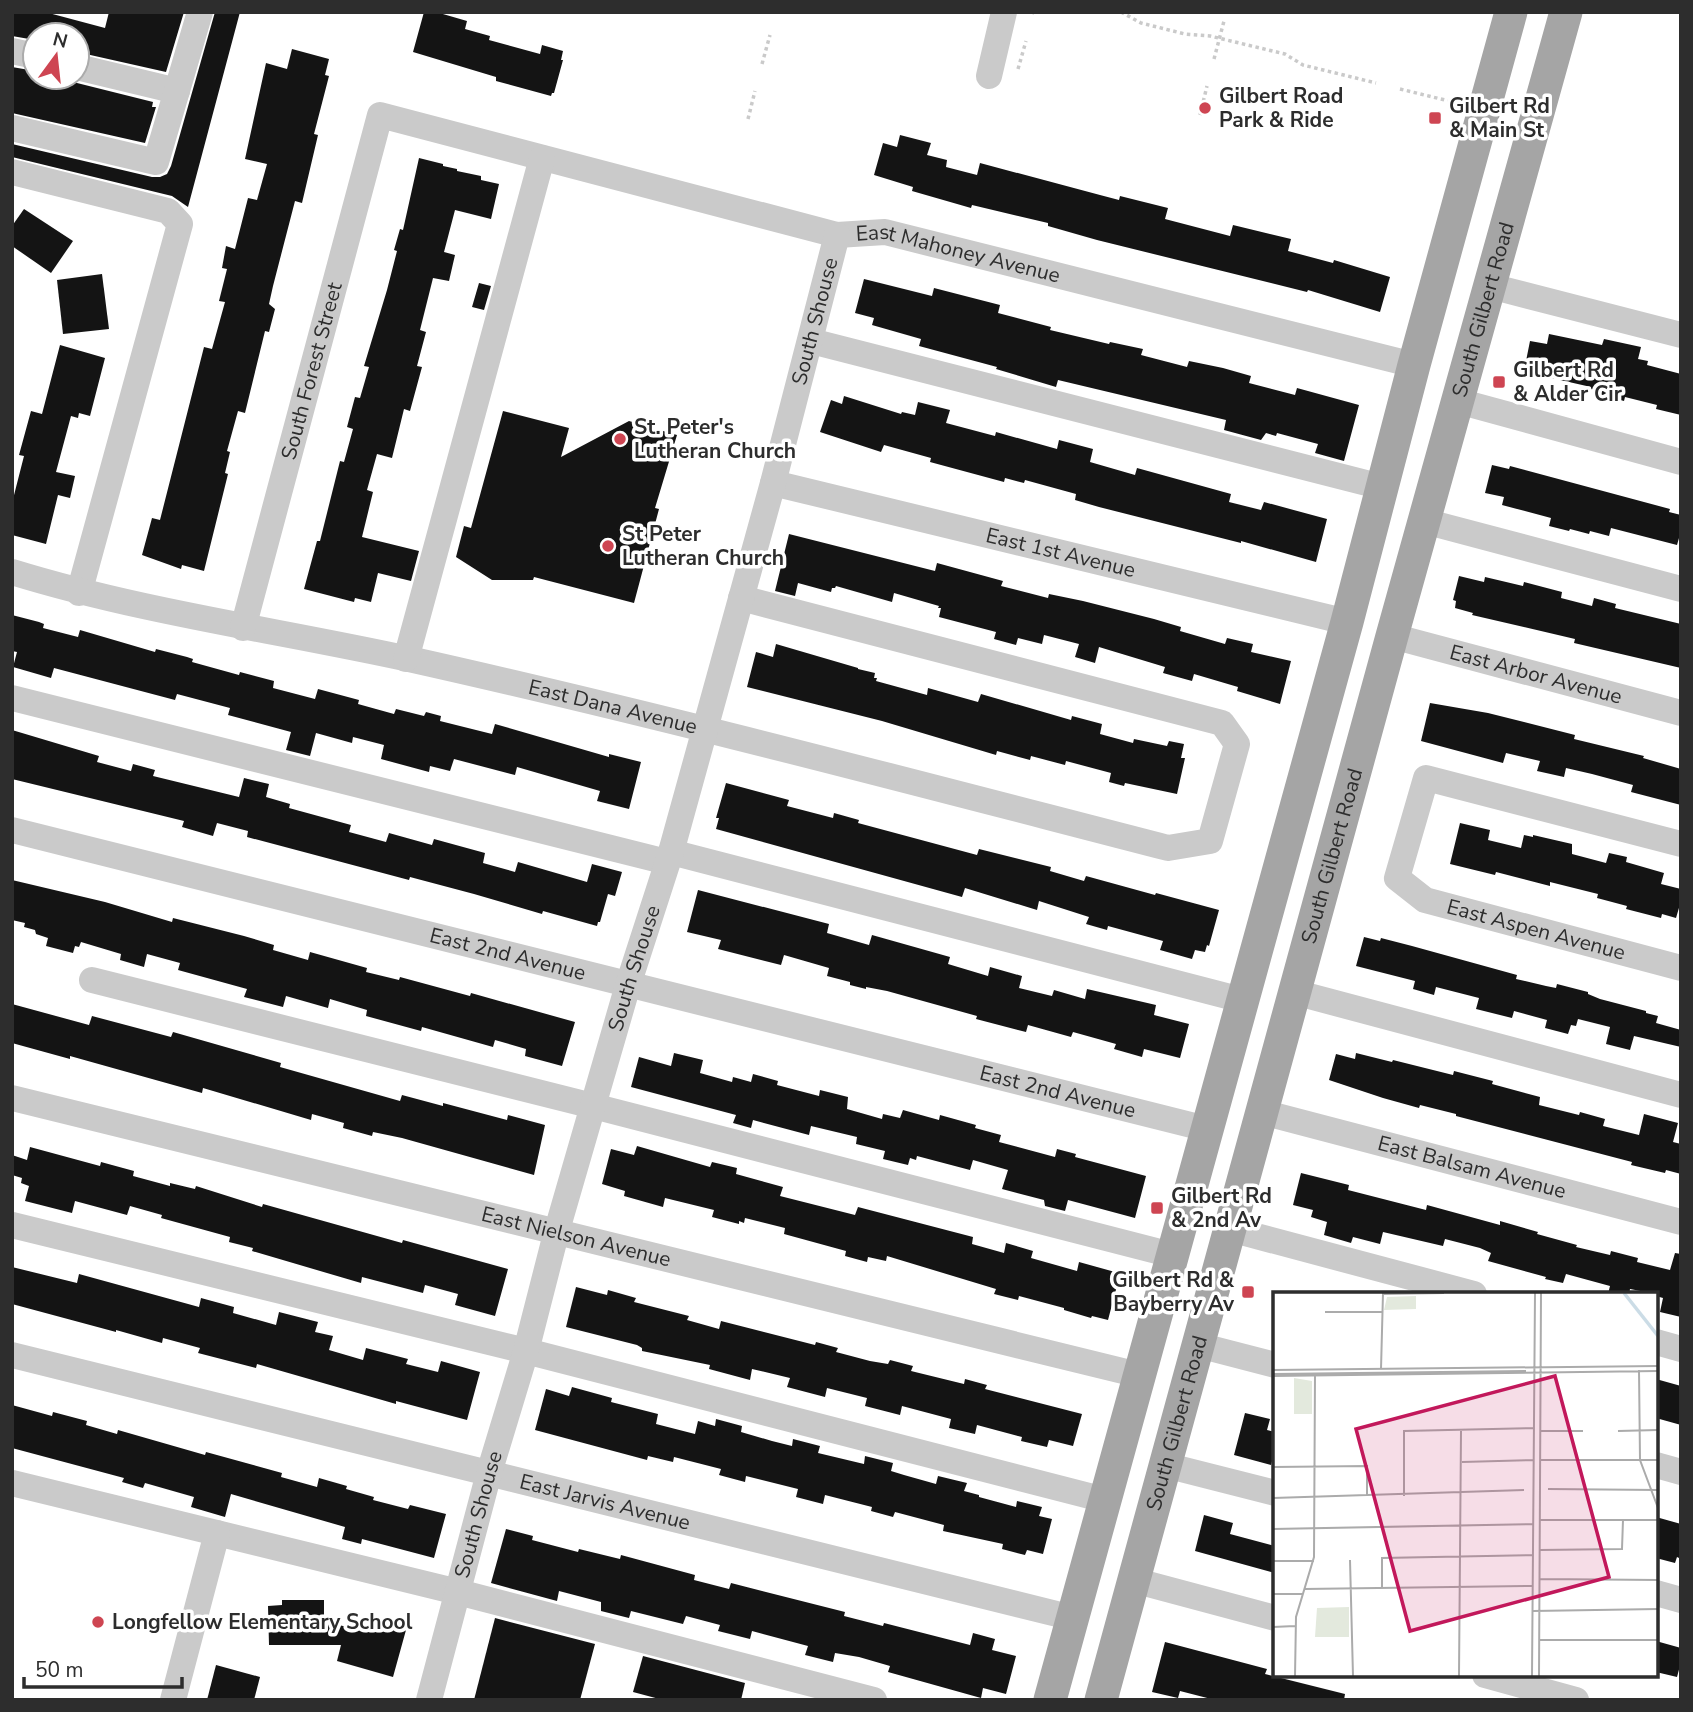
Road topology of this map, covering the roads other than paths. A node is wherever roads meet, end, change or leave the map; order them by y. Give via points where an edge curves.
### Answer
1 (200, 12) edge
2 (1004, 12) edge
3 (1511, 12) edge
4 (1566, 12) edge
5 (91, 70) edge
6 (989, 76) dead end
7 (177, 91) junction
8 (380, 115) joint
9 (12, 128) edge
10 (542, 158) junction
11 (12, 172) edge
12 (837, 235) junction
13 (1490, 286) junction
14 (1681, 335) edge
15 (811, 341) junction
16 (1414, 365) junction
17 (1458, 401) junction
18 (1681, 462) edge
19 (773, 483) junction
20 (1382, 487) junction
21 (1424, 521) junction
22 (12, 572) edge
23 (1681, 589) edge
24 (79, 593) junction
25 (741, 598) junction
26 (1347, 622) junction
27 (243, 628) junction
28 (1392, 636) junction
29 (406, 659) junction
30 (12, 698) edge
31 (1681, 713) edge
32 (704, 728) junction
33 (12, 830) edge
34 (1681, 844) edge
35 (669, 857) junction
36 (1681, 968) edge
37 (92, 980) dead end
38 (628, 985) junction
39 (1294, 992) junction
40 (1242, 1000) junction
41 (1681, 1095) edge
42 (12, 1098) edge
43 (593, 1105) junction
44 (1262, 1112) junction
45 (1207, 1129) junction
46 (1681, 1222) edge
47 (12, 1225) edge
48 (1230, 1229) junction
49 (557, 1230) junction
50 (1172, 1255) junction
51 (1466, 1292) edge
52 (1658, 1343) edge
53 (1198, 1345) junction
54 (1681, 1349) edge
55 (526, 1351) junction
56 (12, 1355) edge
57 (1273, 1364) edge
58 (1139, 1375) junction
59 (1165, 1465) junction
60 (1658, 1466) edge
61 (1681, 1472) edge
62 (489, 1474) junction
63 (12, 1483) edge
64 (1273, 1492) edge
65 (1105, 1500) junction
66 (217, 1533) junction
67 (1133, 1580) junction
68 (458, 1592) junction
69 (1658, 1594) edge
70 (1681, 1600) edge
71 (1273, 1617) edge
72 (1073, 1618) junction
73 (1492, 1677) edge
74 (173, 1700) edge
75 (429, 1700) edge
76 (874, 1700) edge
77 (1051, 1700) edge
78 (1101, 1700) edge
79 (1576, 1700) edge

1 - 7 street
2 - 6 street
3 - 16 main road
4 - 13 main road, South Gilbert Road
5 - 7 street
7 - 9 street via 156,162
8 - 10 street, East Mahoney Avenue
8 - 27 street, South Forest Street
10 - 12 street, East Mahoney Avenue
10 - 29 street
11 - 24 street via 168,211 180,224
12 - 15 street, South Shouse
12 - 16 street, East Mahoney Avenue via 885,232
13 - 14 street
13 - 17 main road, South Gilbert Road
15 - 19 street, South Shouse
15 - 20 street
16 - 20 main road
17 - 18 street
17 - 21 main road, South Gilbert Road
19 - 25 street, South Shouse
19 - 26 street, East 1st Avenue
20 - 26 main road
21 - 23 street
21 - 28 main road, South Gilbert Road
22 - 24 street, East Dana Avenue
24 - 27 street, East Dana Avenue
25 - 32 street, South Shouse
25 - 32 street, East Dana Avenue via 1222,723 1237,744 1210,841 1168,848
26 - 40 main road
27 - 29 street, East Dana Avenue
28 - 31 street, East Arbor Avenue
28 - 39 main road, South Gilbert Road
29 - 32 street, East Dana Avenue
30 - 35 street
32 - 35 street, South Shouse
33 - 38 street, East 2nd Avenue
34 - 36 street, East Aspen Avenue via 1426,778 1397,878 1425,900
35 - 38 street, South Shouse
35 - 40 street
37 - 43 street
38 - 43 street, South Shouse
38 - 45 street, East 2nd Avenue
39 - 41 street
39 - 44 main road, South Gilbert Road
40 - 45 main road
42 - 49 street, East Nielson Avenue
43 - 49 street, South Shouse
43 - 50 street
44 - 46 street, East Balsam Avenue
44 - 48 main road, South Gilbert Road
45 - 50 main road
47 - 55 street
48 - 51 street
48 - 53 main road, South Gilbert Road
49 - 55 street, South Shouse
49 - 58 street, East Nielson Avenue
50 - 58 main road
52 - 54 street
53 - 57 street
53 - 59 main road, South Gilbert Road
55 - 62 street, South Shouse
55 - 65 street
56 - 62 street, East Jarvis Avenue
58 - 65 main road
59 - 64 street
59 - 67 main road, South Gilbert Road
60 - 61 street
62 - 68 street, South Shouse
62 - 72 street, East Jarvis Avenue
63 - 66 street
65 - 72 main road
66 - 68 street
66 - 74 street
67 - 71 street
67 - 78 main road, South Gilbert Road
68 - 75 street, South Shouse
68 - 76 street
69 - 70 street
72 - 77 main road
73 - 79 street

